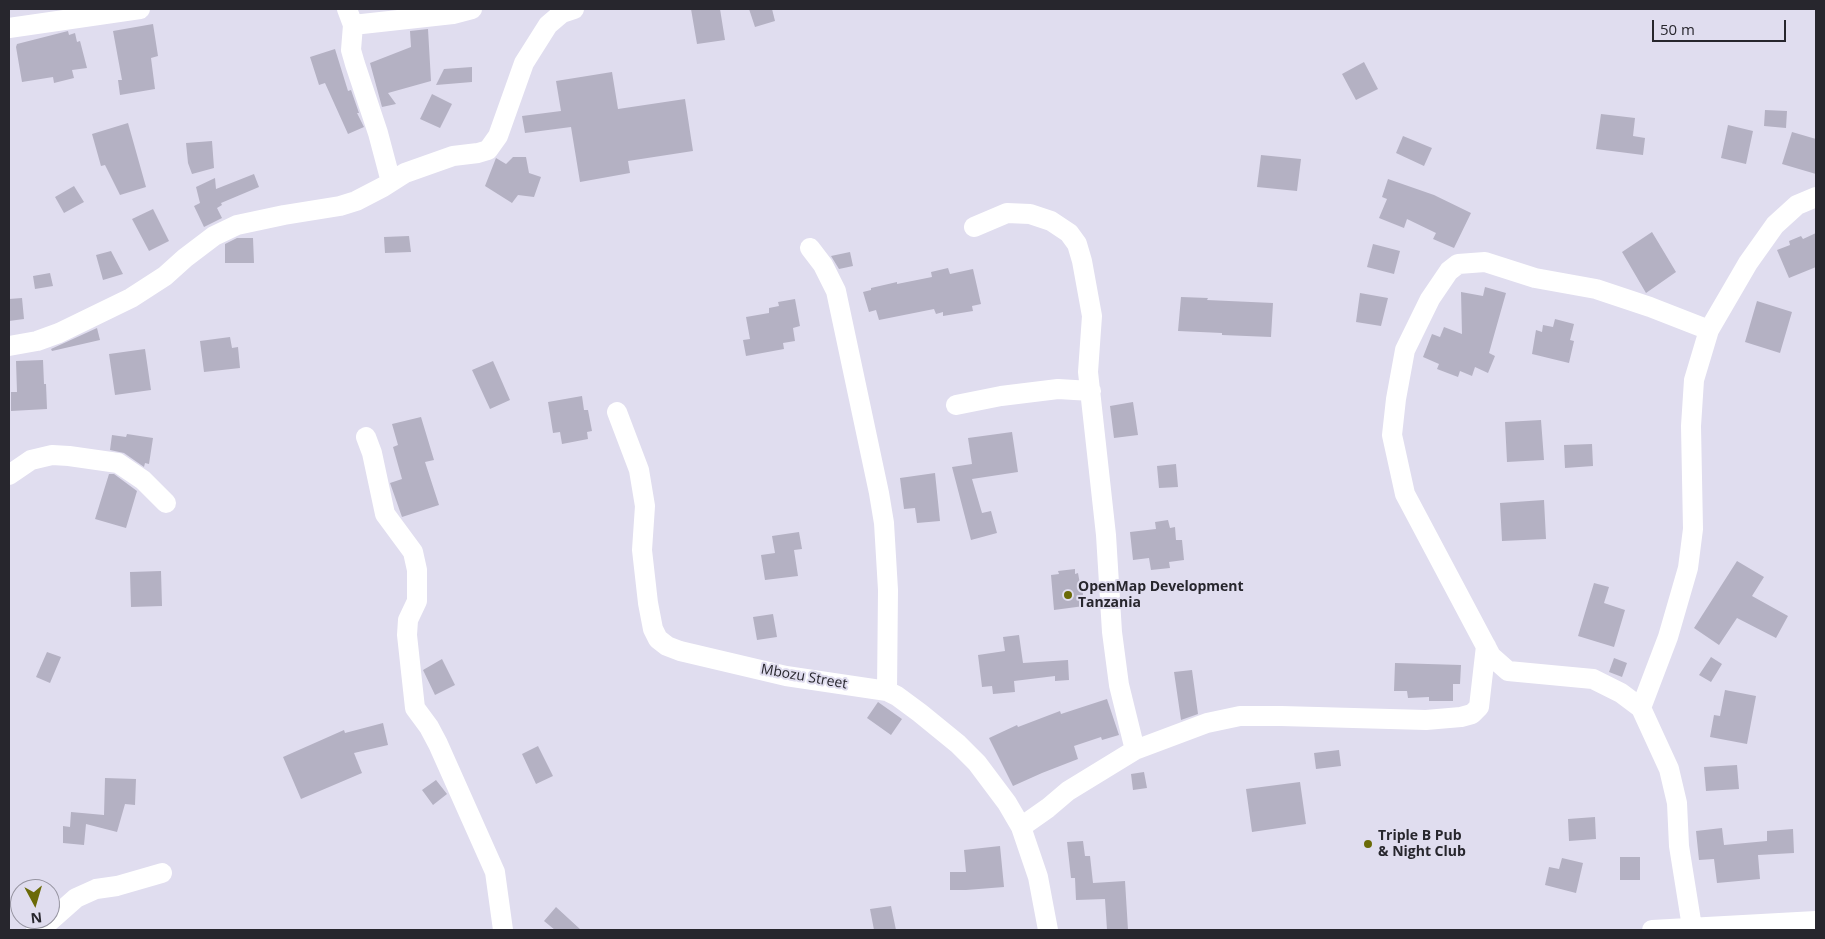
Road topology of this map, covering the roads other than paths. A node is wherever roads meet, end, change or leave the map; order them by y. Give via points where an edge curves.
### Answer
1 (140, 9) edge
2 (472, 9) edge
3 (574, 9) edge
4 (350, 17) edge
5 (9, 28) edge
6 (391, 182) junction
7 (1816, 197) edge
8 (974, 227) dead end
9 (810, 248) dead end
10 (1710, 330) junction
11 (9, 346) edge
12 (1091, 391) junction
13 (956, 405) dead end
14 (617, 412) dead end
15 (366, 437) dead end
16 (9, 476) edge
17 (166, 503) dead end
18 (1486, 646) junction
19 (887, 691) junction
20 (1641, 708) junction
21 (1135, 750) junction
22 (1021, 827) junction
23 (162, 873) dead end
24 (1816, 921) edge
25 (1692, 927) junction
26 (36, 930) edge
27 (503, 930) edge
28 (1048, 930) edge
29 (1652, 930) edge

1 - 5 street
2 - 4 street via 452,14
3 - 6 street via 562,13 548,24 524,63 498,136 488,150 453,156 405,173
4 - 6 street via 354,64
6 - 11 street via 340,206 237,225 214,236 165,276 131,298 59,333
7 - 10 street via 1797,205 1775,225 1748,263
8 - 12 street via 1007,213 1030,214 1052,221 1069,233 1082,261 1092,316 1088,372
9 - 19 street via 836,291 879,493 888,590
10 - 18 street via 1596,289 1535,278 1485,262 1458,264 1449,271 1430,299 1405,350 1392,435 1406,494
10 - 20 street via 1694,380 1691,426 1693,530 1688,568 1668,637
12 - 13 street via 1058,390
12 - 21 street via 1112,632 1119,685
14 - 19 street, Mbozu Street via 639,470 644,497 642,550 648,603 658,639 680,651 786,676
15 - 27 street via 385,514 413,552 418,570 417,601 408,620 407,634 415,708 438,744 495,872
16 - 17 street via 31,460 52,455 118,463 143,480
18 - 20 street via 1491,656 1508,671 1593,679
18 - 21 street via 1479,707 1472,714 1426,720 1240,716 1207,723
19 - 22 street, Mbozu Street via 920,713 978,763
20 - 25 street via 1669,769 1677,803 1679,846
21 - 22 street via 1068,791
22 - 28 street, Mbozu Street via 1038,877
23 - 26 street via 96,889 76,898
24 - 25 street
25 - 29 street

